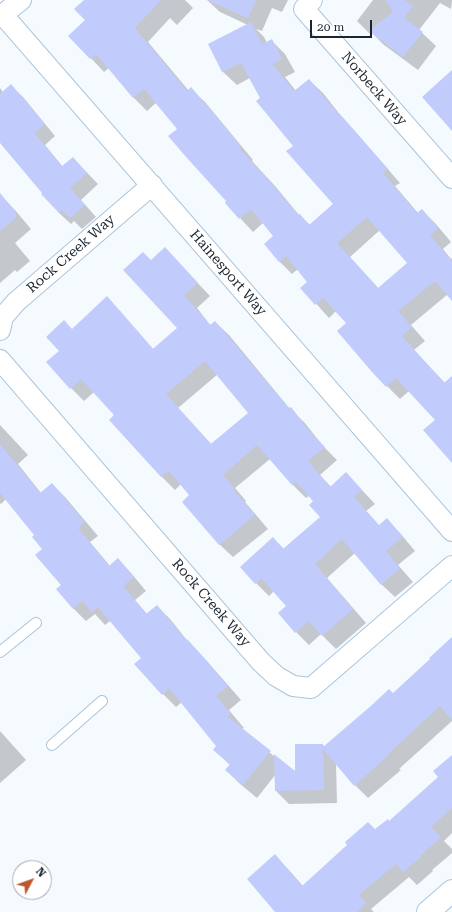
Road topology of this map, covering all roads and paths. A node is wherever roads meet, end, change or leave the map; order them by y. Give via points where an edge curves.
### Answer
1 (21, 0) edge
2 (312, 0) edge
3 (1, 16) edge
4 (452, 178) edge
5 (152, 185) junction
6 (0, 330) edge
7 (0, 360) edge
8 (452, 531) edge
9 (452, 566) edge
10 (36, 623) dead end
11 (0, 652) edge
12 (102, 701) dead end
13 (52, 745) dead end
14 (452, 891) edge
15 (428, 912) edge

1 - 3 street
2 - 4 street, Norbeck Way via 304,8
3 - 5 street, Hainesport Way
5 - 6 street, Rock Creek Way via 16,302 3,317
5 - 8 street, Hainesport Way
7 - 9 street, Rock Creek Way via 261,662 276,676 293,686 311,688
10 - 11 lane
12 - 13 lane
14 - 15 street

